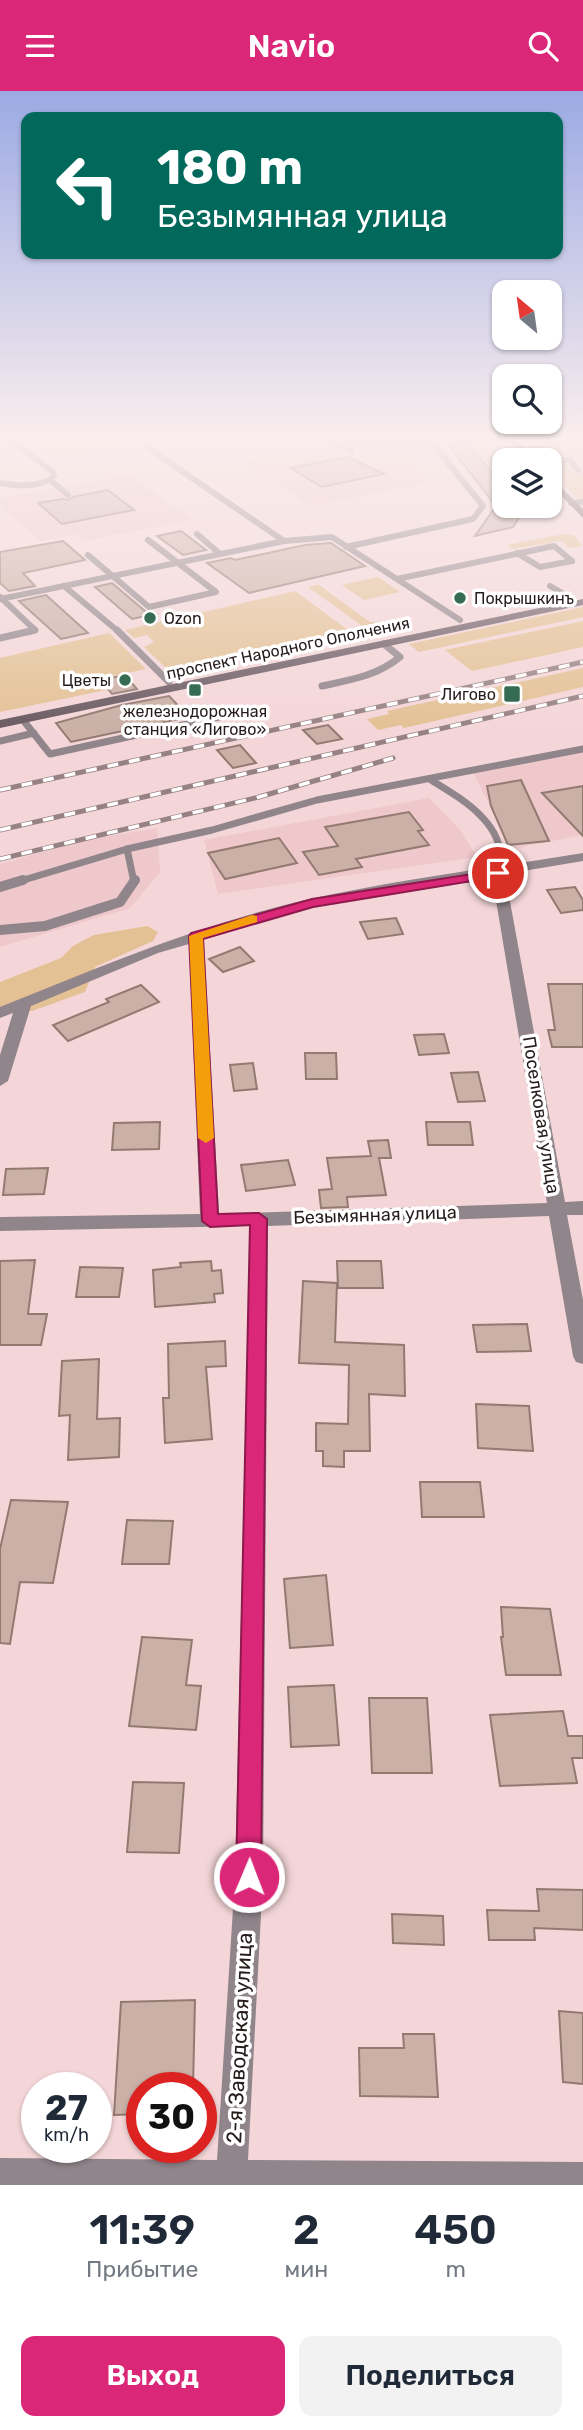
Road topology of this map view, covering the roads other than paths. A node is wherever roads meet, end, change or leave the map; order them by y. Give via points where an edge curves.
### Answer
1 (200, 537) edge
2 (278, 537) edge
3 (320, 537) edge
4 (327, 537) edge
5 (391, 537) edge
6 (148, 540) dead end
7 (284, 541) junction
8 (346, 547) junction
9 (502, 549) dead end
10 (219, 553) junction
11 (517, 553) junction
12 (88, 555) dead end
13 (177, 562) junction
14 (113, 576) junction
15 (397, 579) junction
16 (64, 586) junction
17 (550, 586) dead end
18 (583, 594) edge
19 (569, 597) junction
20 (1, 598) edge
21 (583, 602) edge
22 (460, 620) junction
23 (0, 638) edge
24 (384, 644) junction
25 (169, 682) junction
26 (322, 686) dead end
27 (237, 713) dead end
28 (0, 717) edge
29 (23, 720) junction
30 (0, 724) edge
31 (34, 733) junction
32 (0, 741) edge
33 (583, 748) edge
34 (431, 780) junction
35 (127, 849) junction
36 (583, 857) edge
37 (498, 873) junction
38 (0, 887) edge
39 (0, 930) edge
40 (196, 936) junction
41 (24, 1004) junction
42 (0, 1013) edge
43 (0, 1081) edge
44 (583, 1208) edge
45 (556, 1209) junction
46 (259, 1219) junction
47 (210, 1221) junction
48 (0, 1224) edge
49 (583, 1356) edge
50 (0, 2174) edge
51 (583, 2178) edge
52 (231, 2180) edge

1 - 10 lane
2 - 7 lane
3 - 7 lane
4 - 8 lane
5 - 8 lane
6 - 13 lane
7 - 10 lane
8 - 15 lane
9 - 11 lane
10 - 13 lane
11 - 11 lane via 540,567 572,561 554,546
11 - 15 lane
12 - 14 lane
13 - 14 lane
13 - 14 lane via 216,592 149,607
14 - 16 lane
15 - 22 lane
16 - 20 lane
16 - 25 lane
17 - 19 lane
18 - 19 main road, проспект Народного Ополчения
19 - 22 main road, проспект Народного Ополчения
20 - 23 lane via 35,630
21 - 24 main road, проспект Народного Ополчения
22 - 25 main road, проспект Народного Ополчения
24 - 26 lane via 400,657 390,667
24 - 29 main road, проспект Народного Ополчения
25 - 28 main road, проспект Народного Ополчения
27 - 31 lane via 50,754
29 - 30 main road, проспект Народного Ополчения
29 - 31 lane
31 - 32 lane
33 - 34 lane
34 - 35 lane via 317,800
34 - 37 lane via 488,824 502,850
35 - 38 lane
35 - 39 lane via 135,880 120,902 45,926
36 - 37 street
37 - 40 street via 312,903
37 - 45 street, Поселковая улица
40 - 41 street via 108,967
40 - 47 street
41 - 42 street
41 - 43 street
44 - 45 street, Безымянная улица
45 - 46 street, Безымянная улица
45 - 49 street, Поселковая улица
46 - 47 street, Безымянная улица
46 - 52 street, 2-я Заводская улица via 249,1877
47 - 48 street, Безымянная улица
50 - 52 street
51 - 52 street

